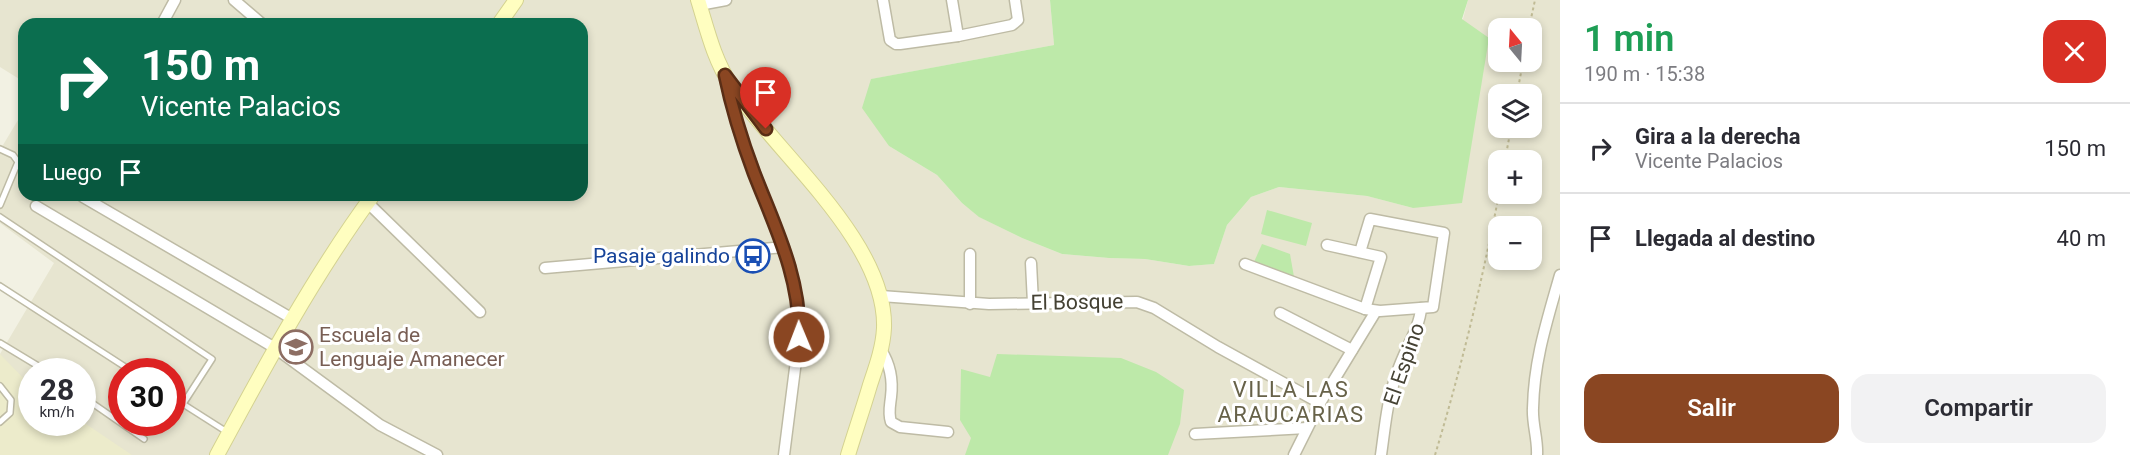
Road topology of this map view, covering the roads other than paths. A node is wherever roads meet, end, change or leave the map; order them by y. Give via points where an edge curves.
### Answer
1 (175, 0) edge
2 (234, 0) edge
3 (516, 0) edge
4 (726, 0) edge
5 (883, 0) edge
6 (952, 0) edge
7 (1015, 0) edge
8 (698, 2) edge
9 (165, 18) edge
10 (252, 18) edge
11 (503, 18) edge
12 (958, 36) junction
13 (725, 75) junction
14 (0, 149) edge
15 (91, 201) edge
16 (369, 201) edge
17 (372, 201) edge
18 (0, 205) edge
19 (36, 206) dead end
20 (0, 217) edge
21 (1326, 245) dead end
22 (784, 247) junction
23 (1360, 252) junction
24 (970, 254) dead end
25 (1030, 263) dead end
26 (1245, 264) dead end
27 (545, 268) dead end
28 (1560, 275) edge
29 (0, 286) edge
30 (880, 296) junction
31 (1033, 303) junction
32 (970, 304) junction
33 (1427, 307) junction
34 (1370, 310) junction
35 (480, 312) dead end
36 (1280, 314) dead end
37 (291, 318) junction
38 (0, 343) edge
39 (275, 348) junction
40 (881, 350) junction
41 (1352, 350) junction
42 (25, 358) edge
43 (111, 358) edge
44 (0, 386) edge
45 (186, 399) edge
46 (1320, 403) junction
47 (96, 406) edge
48 (186, 406) edge
49 (0, 422) edge
50 (1307, 428) junction
51 (948, 432) dead end
52 (229, 433) junction
53 (1195, 434) dead end
54 (144, 439) dead end
55 (217, 455) edge
56 (437, 455) edge
57 (784, 455) edge
58 (848, 455) edge
59 (1294, 455) edge
60 (1381, 455) edge
61 (1537, 455) edge

1 - 9 street
2 - 10 street
3 - 11 main road
4 - 8 street
5 - 12 street via 890,40 896,44
6 - 12 street
7 - 12 street via 1017,22
8 - 13 main road
13 - 22 street via 739,131
13 - 30 main road via 856,242 873,272
14 - 18 lane via 14,155 18,162
15 - 37 street
16 - 37 main road
17 - 35 street
19 - 39 street
20 - 45 lane via 212,359
21 - 23 street
22 - 27 street
22 - 57 street via 800,321
23 - 33 street, El Espino via 1370,219 1444,233
23 - 34 street via 1381,256
24 - 32 street
25 - 31 street
26 - 34 street
28 - 61 street via 1537,357 1533,408
29 - 43 lane
30 - 32 street, El Bosque
30 - 40 main road via 884,329
31 - 32 street, El Bosque
31 - 46 street, El Bosque via 1146,304
33 - 34 street
33 - 60 street, El Espino via 1392,386
34 - 41 street
36 - 41 street
37 - 39 main road
38 - 42 lane
39 - 52 main road
39 - 56 street via 380,425
40 - 51 street via 890,371 891,422 900,427
40 - 58 main road
41 - 46 street
44 - 49 lane via 11,400 10,413
46 - 50 street
47 - 54 lane
48 - 52 lane
50 - 53 street
50 - 59 street
52 - 55 main road

